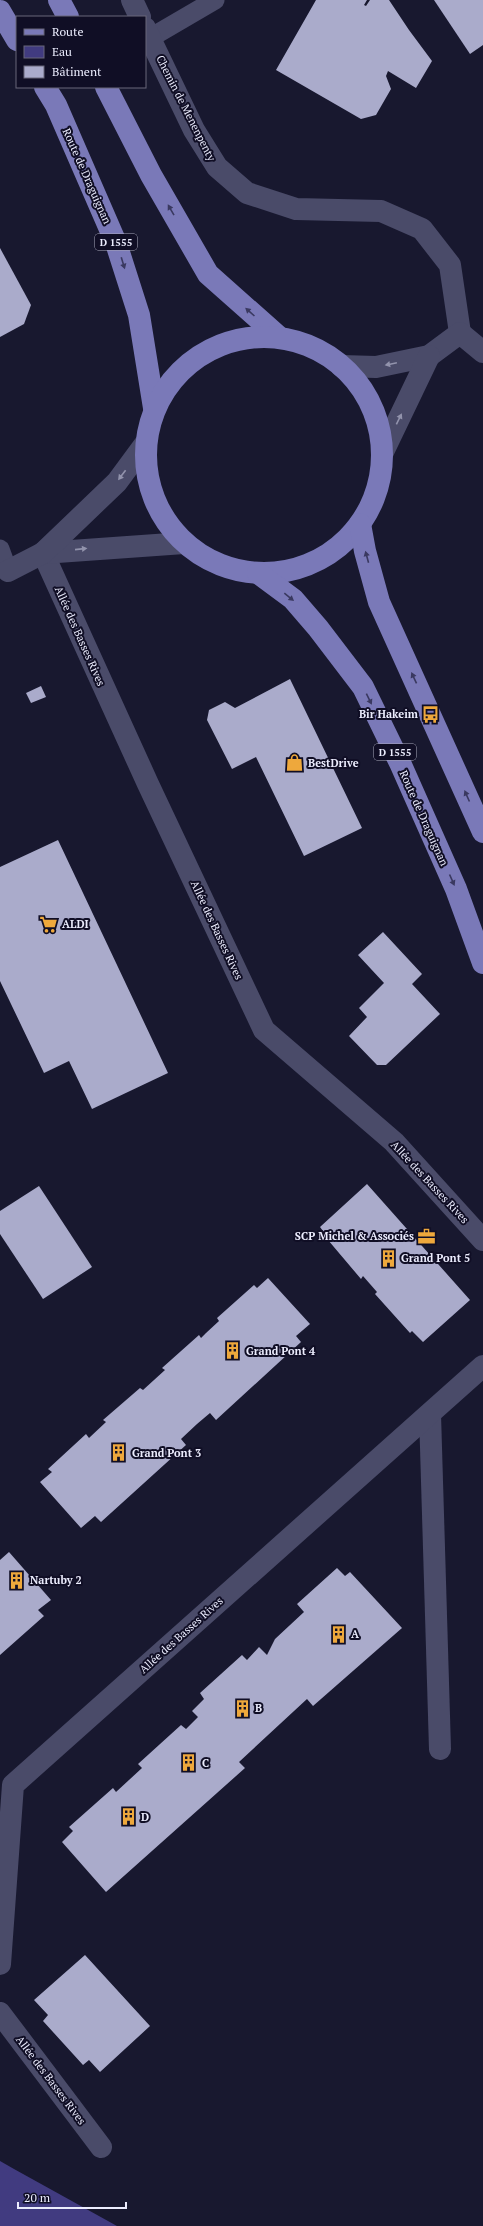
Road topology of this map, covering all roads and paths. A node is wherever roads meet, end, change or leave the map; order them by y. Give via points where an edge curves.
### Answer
1 (59, 0) edge
2 (132, 0) edge
3 (215, 0) edge
4 (0, 11) edge
5 (67, 16) edge
6 (140, 16) edge
7 (148, 33) edge
8 (16, 38) edge
9 (46, 88) edge
10 (107, 88) edge
11 (460, 333) junction
12 (279, 338) junction
13 (483, 352) edge
14 (429, 356) junction
15 (341, 366) junction
16 (154, 408) junction
17 (145, 444) junction
18 (382, 454) junction
19 (360, 524) junction
20 (184, 543) junction
21 (0, 549) edge
22 (43, 553) junction
23 (8, 571) joint
24 (258, 573) junction
25 (483, 832) edge
26 (483, 963) edge
27 (483, 1240) edge
28 (483, 1366) edge
29 (430, 1414) junction
30 (440, 1749) dead end
31 (0, 1964) edge
32 (0, 2013) edge
33 (101, 2147) dead end

1 - 5 main road
2 - 6 street
3 - 7 lane
4 - 8 main road
7 - 11 street, Chemin de Menenpenty via 194,130 217,168 247,193 296,209 381,211 422,229 450,265
9 -> 16 main road, Route de Draguignan / D 1555 via 56,105 116,242 139,315
12 -> 10 main road via 208,274 151,175
11 - 13 street
11 - 14 street
12 - 15 main road via 301,343 322,352
12 - 16 main road via 241,339 205,352 175,376
14 -> 15 street via 376,368
18 -> 14 street
15 - 18 main road via 358,384 371,405 379,429
16 - 17 main road
17 - 20 main road via 148,480 161,515
17 -> 22 street via 117,482
18 - 19 main road via 380,479 372,502
19 - 24 main road via 325,555 297,568
25 -> 19 main road via 379,602
22 -> 20 street
20 - 24 main road via 206,558 225,566
21 - 23 lane
22 - 23 street
22 - 27 street, Allée des Basses Rives via 264,1030 394,1142
24 -> 26 main road, Route de Draguignan / D 1555 via 293,599 363,687 456,889
28 - 29 street, Allée des Basses Rives
29 - 30 street
29 - 31 street, Allée des Basses Rives via 13,1785
32 - 33 street, Allée des Basses Rives

